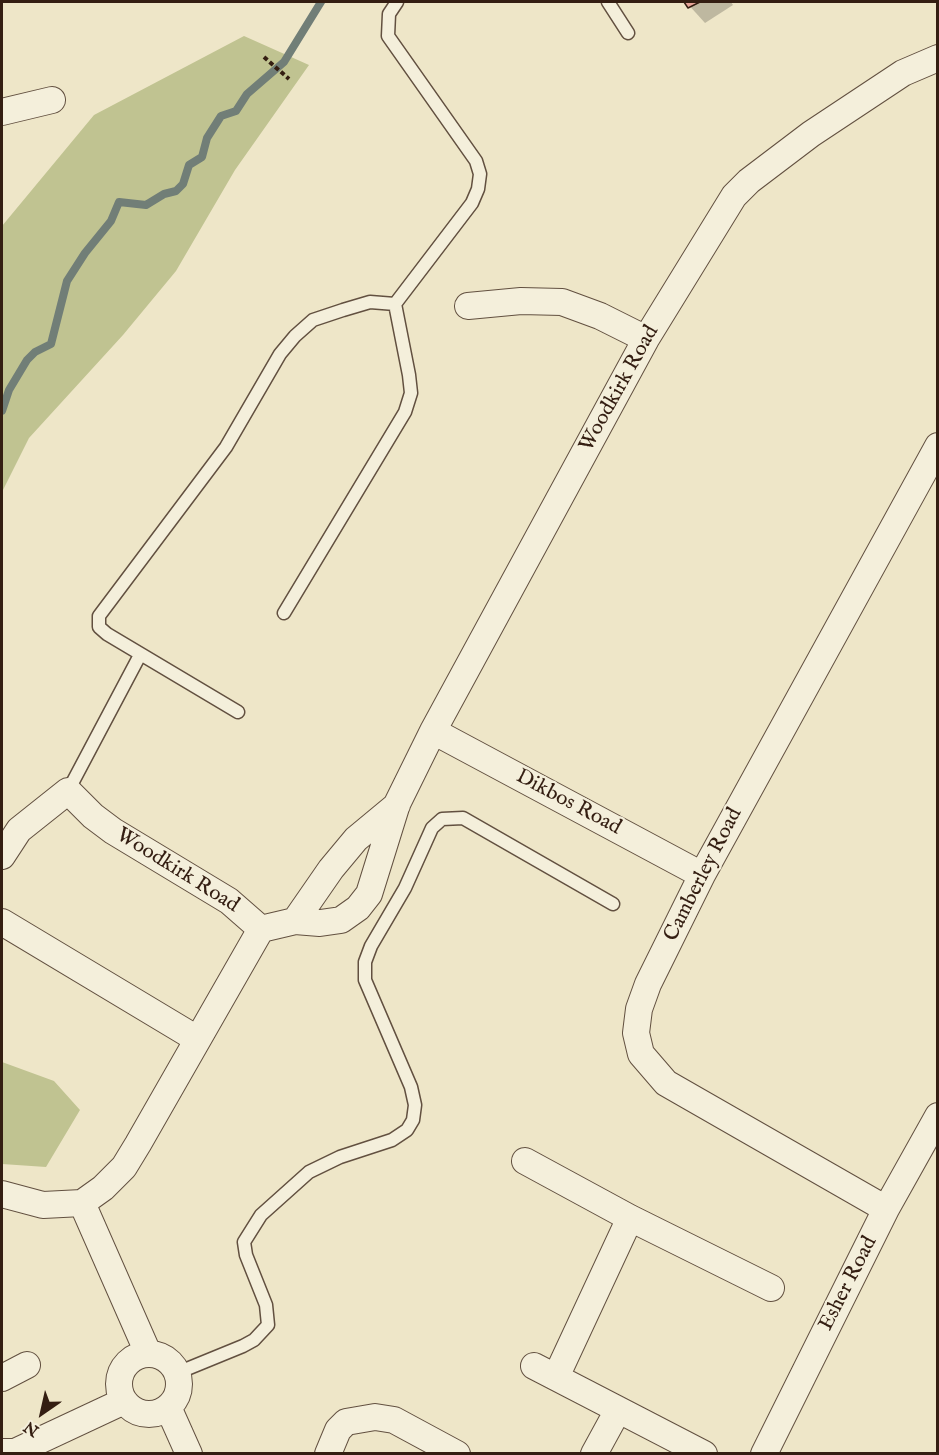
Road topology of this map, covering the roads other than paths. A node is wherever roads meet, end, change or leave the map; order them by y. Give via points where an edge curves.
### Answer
1 (397, 2) edge
2 (608, 2) edge
3 (628, 33) dead end
4 (938, 58) edge
5 (52, 100) dead end
6 (2, 112) edge
7 (395, 304) junction
8 (468, 306) dead end
9 (646, 339) junction
10 (938, 446) edge
11 (284, 613) dead end
12 (140, 656) junction
13 (238, 712) dead end
14 (433, 731) junction
15 (68, 790) junction
16 (398, 804) junction
17 (2, 856) edge
18 (702, 874) junction
19 (613, 904) dead end
20 (295, 921) junction
21 (2, 922) edge
22 (261, 929) junction
23 (197, 1040) junction
24 (938, 1116) edge
25 (525, 1161) dead end
26 (2, 1194) edge
27 (82, 1203) junction
28 (886, 1209) junction
29 (630, 1218) junction
30 (771, 1288) dead end
31 (148, 1353) junction
32 (27, 1365) dead end
33 (177, 1373) junction
34 (2, 1378) edge
35 (124, 1401) junction
36 (168, 1407) junction
37 (618, 1410) junction
38 (2, 1452) edge
39 (189, 1454) edge
40 (328, 1454) edge
41 (457, 1454) edge
42 (594, 1454) edge
43 (705, 1454) edge
44 (764, 1454) edge

1 - 7 lane via 389,14 388,36 476,160 480,174 472,203
2 - 3 lane
4 - 9 street, Woodkirk Road via 903,73 749,180 718,217
5 - 6 street
7 - 11 lane via 411,393 405,411
7 - 12 lane via 370,302 313,320 280,354 226,447 99,616 99,627
8 - 9 street via 562,302
9 - 14 street, Woodkirk Road
10 - 18 street, Camberley Road
12 - 13 lane
12 - 15 lane
14 - 16 street, Woodkirk Road
14 - 18 street, Dikbos Road
15 - 17 street via 24,825
15 - 22 street, Woodkirk Road via 113,831 229,901
16 - 20 street, Woodkirk Road via 357,839
16 - 20 street, Woodkirk Road via 369,894 358,908 341,920
18 - 28 street, Camberley Road via 639,1009 636,1033 641,1054 666,1083 688,1098
19 - 33 lane via 463,818 442,819 432,828 365,962 365,980 411,1087 416,1105 413,1120 407,1130 392,1140 309,1172 261,1215 244,1242 266,1305 268,1325 243,1346
20 - 22 street, Woodkirk Road
21 - 23 street
22 - 23 street
23 - 27 street via 124,1167
24 - 28 street, Esher Road
25 - 29 street
26 - 27 street via 43,1205
27 - 31 street
28 - 44 street, Esher Road
29 - 30 street
29 - 37 street via 545,1371
31 - 33 street via 166,1358
31 - 35 street via 124,1365 119,1383
32 - 34 street
33 - 36 street via 178,1392
35 - 36 street via 131,1408 150,1414
35 - 38 street via 15,1452
36 - 39 street
37 - 42 street
37 - 43 street
40 - 41 street via 338,1430 346,1422 375,1417 393,1420

